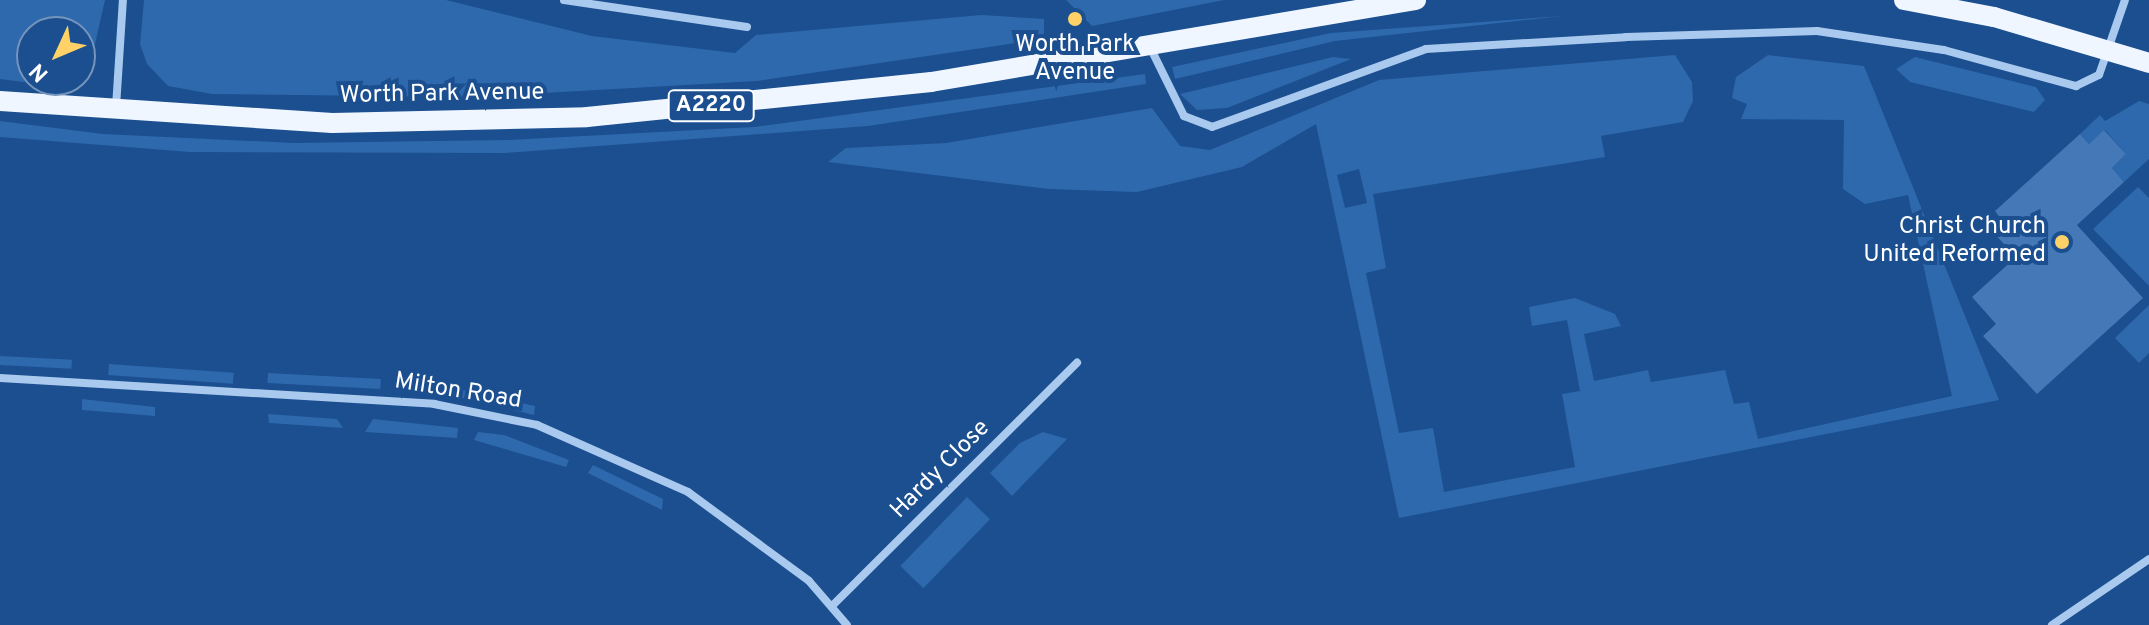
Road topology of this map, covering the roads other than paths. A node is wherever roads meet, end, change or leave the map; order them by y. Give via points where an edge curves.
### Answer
1 (123, 0) edge
2 (564, 0) edge
3 (1416, 0) edge
4 (1904, 0) edge
5 (2125, 0) edge
6 (747, 27) dead end
7 (1149, 46) junction
8 (2110, 48) junction
9 (2149, 63) edge
10 (0, 101) edge
11 (116, 110) junction
12 (1077, 363) dead end
13 (0, 378) edge
14 (2149, 559) edge
15 (833, 605) junction
16 (847, 625) edge
17 (2052, 625) edge

1 - 11 street
2 - 6 street
3 - 7 main road, Worth Park Avenue / A2220
4 - 8 main road
5 - 8 street
7 - 8 street via 1184,116 1212,127 1426,49 1817,31 1944,50 2076,86 2099,75
7 - 11 main road, Worth Park Avenue / A2220 via 931,82 587,117 332,123
8 - 9 main road
10 - 11 main road, Worth Park Avenue / A2220
12 - 15 street, Hardy Close
13 - 15 street, Milton Road via 405,402 537,425 688,492
14 - 17 street
15 - 16 street, Milton Road

